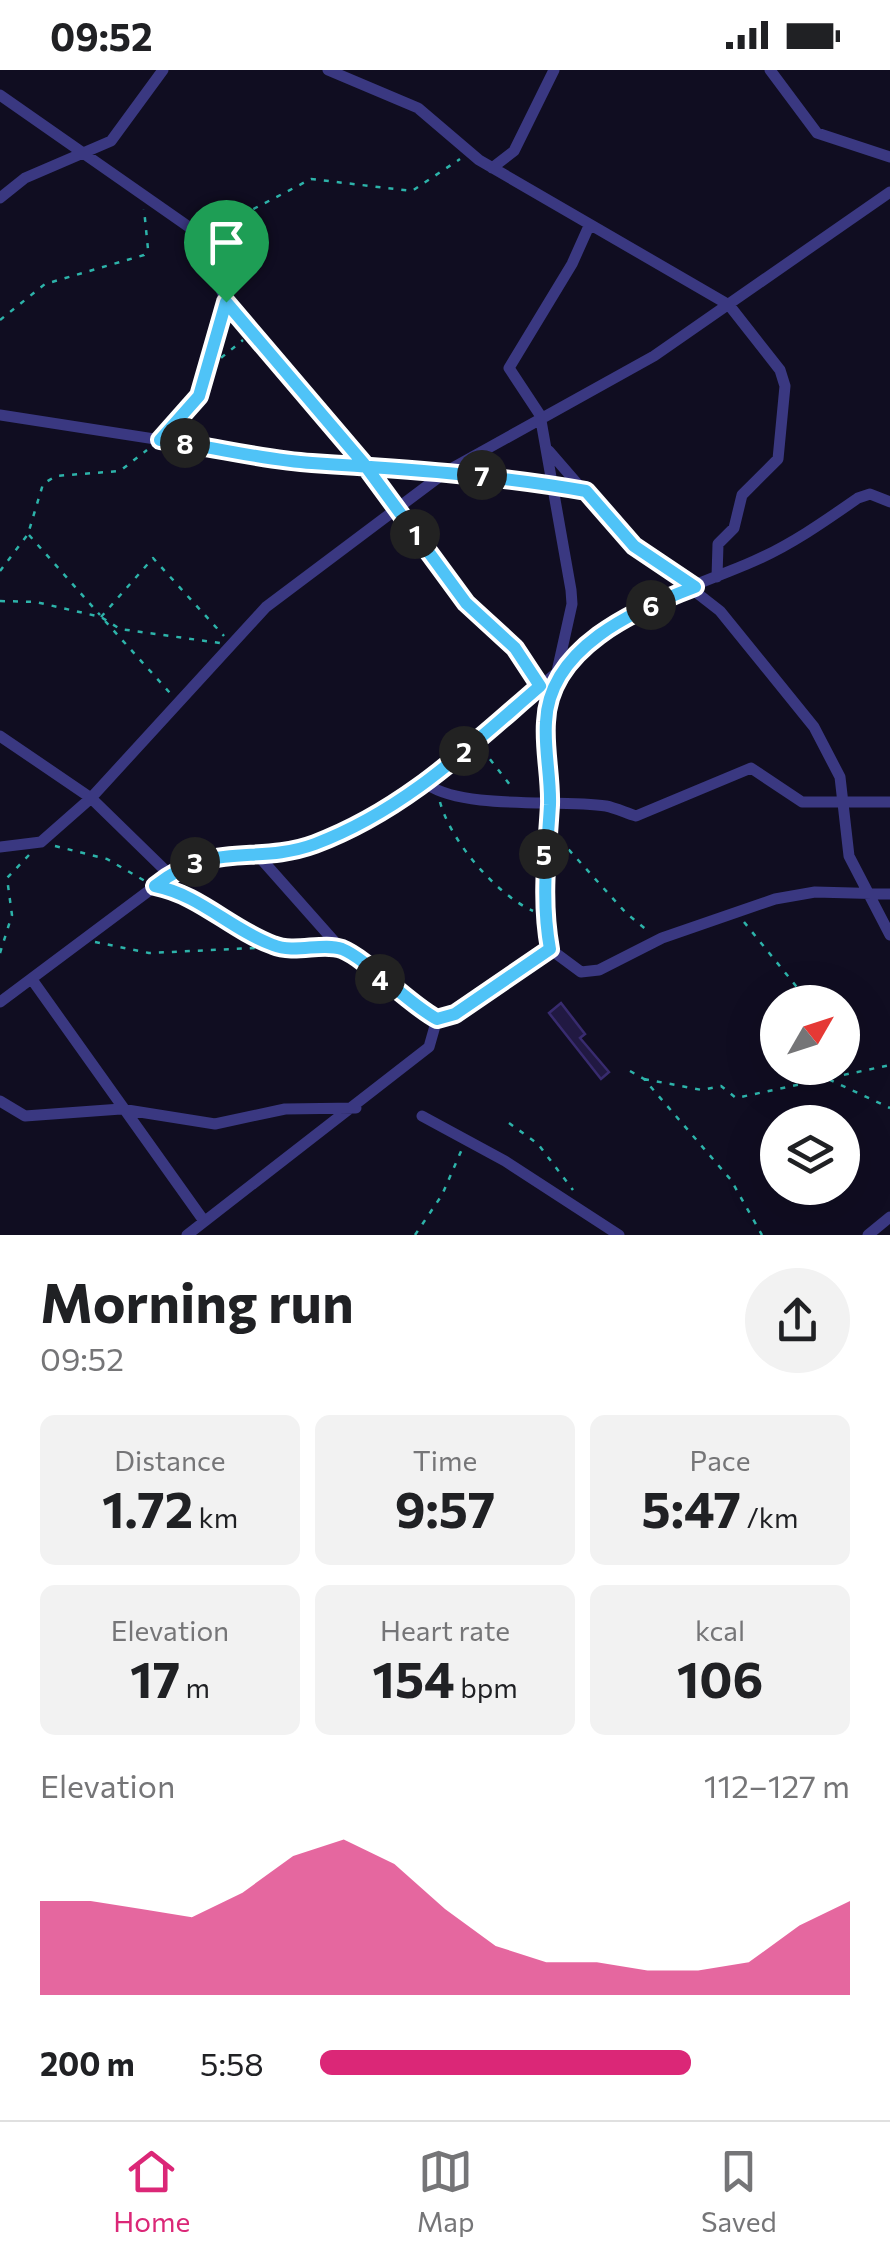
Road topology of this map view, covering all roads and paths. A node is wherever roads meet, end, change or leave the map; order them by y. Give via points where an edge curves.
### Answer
1 (163, 70) edge
2 (328, 70) edge
3 (554, 70) edge
4 (770, 70) edge
5 (0, 95) edge
6 (86, 152) junction
7 (470, 152) junction
8 (890, 156) edge
9 (492, 168) junction
10 (890, 192) edge
11 (141, 193) junction
12 (0, 198) edge
13 (589, 226) junction
14 (206, 243) junction
15 (226, 302) junction
16 (729, 305) junction
17 (0, 320) edge
18 (252, 332) junction
19 (211, 366) junction
20 (0, 414) edge
21 (540, 415) junction
22 (160, 440) junction
23 (549, 450) junction
24 (364, 464) junction
25 (447, 470) junction
26 (553, 485) junction
27 (586, 491) junction
28 (890, 502) edge
29 (397, 511) junction
30 (28, 534) junction
31 (0, 571) edge
32 (717, 577) junction
33 (695, 587) junction
34 (0, 601) edge
35 (101, 617) junction
36 (232, 644) junction
37 (558, 672) junction
38 (540, 686) junction
39 (177, 702) junction
40 (0, 736) edge
41 (475, 740) junction
42 (432, 788) junction
43 (91, 798) junction
44 (843, 800) junction
45 (524, 802) junction
46 (890, 802) edge
47 (550, 805) junction
48 (546, 825) junction
49 (41, 842) junction
50 (0, 847) edge
51 (255, 852) junction
52 (170, 875) junction
53 (155, 886) junction
54 (870, 894) junction
55 (890, 894) edge
56 (737, 913) junction
57 (544, 915) junction
58 (890, 934) edge
59 (662, 938) junction
60 (86, 940) junction
61 (278, 947) junction
62 (342, 949) junction
63 (550, 949) junction
64 (0, 953) edge
65 (33, 982) junction
66 (794, 985) edge
67 (0, 1002) edge
68 (437, 1019) junction
69 (890, 1065) edge
70 (630, 1072) dead end
71 (860, 1072) edge
72 (644, 1079) junction
73 (799, 1085) edge
74 (841, 1085) edge
75 (0, 1101) edge
76 (356, 1108) junction
77 (890, 1108) edge
78 (120, 1110) junction
79 (422, 1116) dead end
80 (509, 1123) dead end
81 (465, 1140) junction
82 (576, 1196) dead end
83 (890, 1217) edge
84 (204, 1221) junction
85 (187, 1235) edge
86 (415, 1235) edge
87 (619, 1235) edge
88 (762, 1235) edge
89 (868, 1235) edge

1 - 6 street via 119,132
2 - 7 street via 418,108
3 - 9 street via 514,151
4 - 8 street via 817,133
5 - 6 street
6 - 11 street
6 - 12 street via 25,178
7 - 9 street
7 - 14 path via 412,191 311,179 240,216
9 - 13 street
10 - 16 street
11 - 14 street
11 - 17 path via 144,255 45,284
13 - 16 street
13 - 21 street via 510,365
14 - 15 street
15 - 18 street
15 - 19 path
16 - 21 street via 654,356
16 - 32 street via 785,386 778,459 742,495 734,528 718,544
18 - 19 path
18 - 24 street
19 - 22 path via 199,396
20 - 22 street
21 - 23 street
21 - 25 street
22 - 24 street via 309,463
22 - 30 path via 120,471 56,476 44,484
23 - 26 street
23 - 27 street
24 - 25 street
24 - 29 street
25 - 26 street
25 - 29 street
26 - 27 street
26 - 37 street via 572,604
27 - 33 street via 634,546
28 - 32 street via 870,494 858,498
29 - 36 street via 266,607
29 - 38 street
30 - 31 path
30 - 35 path
32 - 33 street
33 - 37 street via 635,612
33 - 44 street via 814,726 840,777
34 - 35 path
35 - 36 path via 120,629
35 - 36 path via 153,558
35 - 39 path
36 - 39 street
37 - 38 street
37 - 47 street via 546,720
38 - 41 street
39 - 43 street
40 - 43 street
41 - 42 street
41 - 45 path
42 - 45 street
42 - 51 street via 318,843
42 - 57 path via 492,879 513,901
43 - 49 street
43 - 52 street
44 - 46 street
44 - 47 street via 802,802 751,768 636,816 603,806
44 - 54 street via 848,856
45 - 47 street
47 - 48 street
48 - 57 street
48 - 59 path via 626,914
49 - 50 street
49 - 53 path via 107,859
49 - 64 path via 7,878 12,915
51 - 52 street via 210,856
51 - 62 street
52 - 53 street
53 - 60 street
53 - 61 path via 180,892 237,930
54 - 55 street
54 - 56 street via 816,892
54 - 58 street
56 - 59 street
56 - 66 path
57 - 63 street
59 - 63 street via 599,970 581,972
60 - 61 path via 149,953
60 - 65 street
61 - 62 path
62 - 68 street
63 - 68 street via 455,1014
65 - 67 street
65 - 78 street via 106,1078
68 - 76 street via 430,1047
69 - 71 path
70 - 72 path
72 - 73 path via 702,1090 721,1086 736,1098
72 - 88 path via 731,1180
74 - 77 path
75 - 78 street via 26,1116
76 - 78 street via 285,1110 215,1124
76 - 84 street
78 - 84 street
79 - 81 street
80 - 82 path via 538,1144
81 - 86 path via 442,1195
81 - 87 street
83 - 89 street
84 - 85 street

